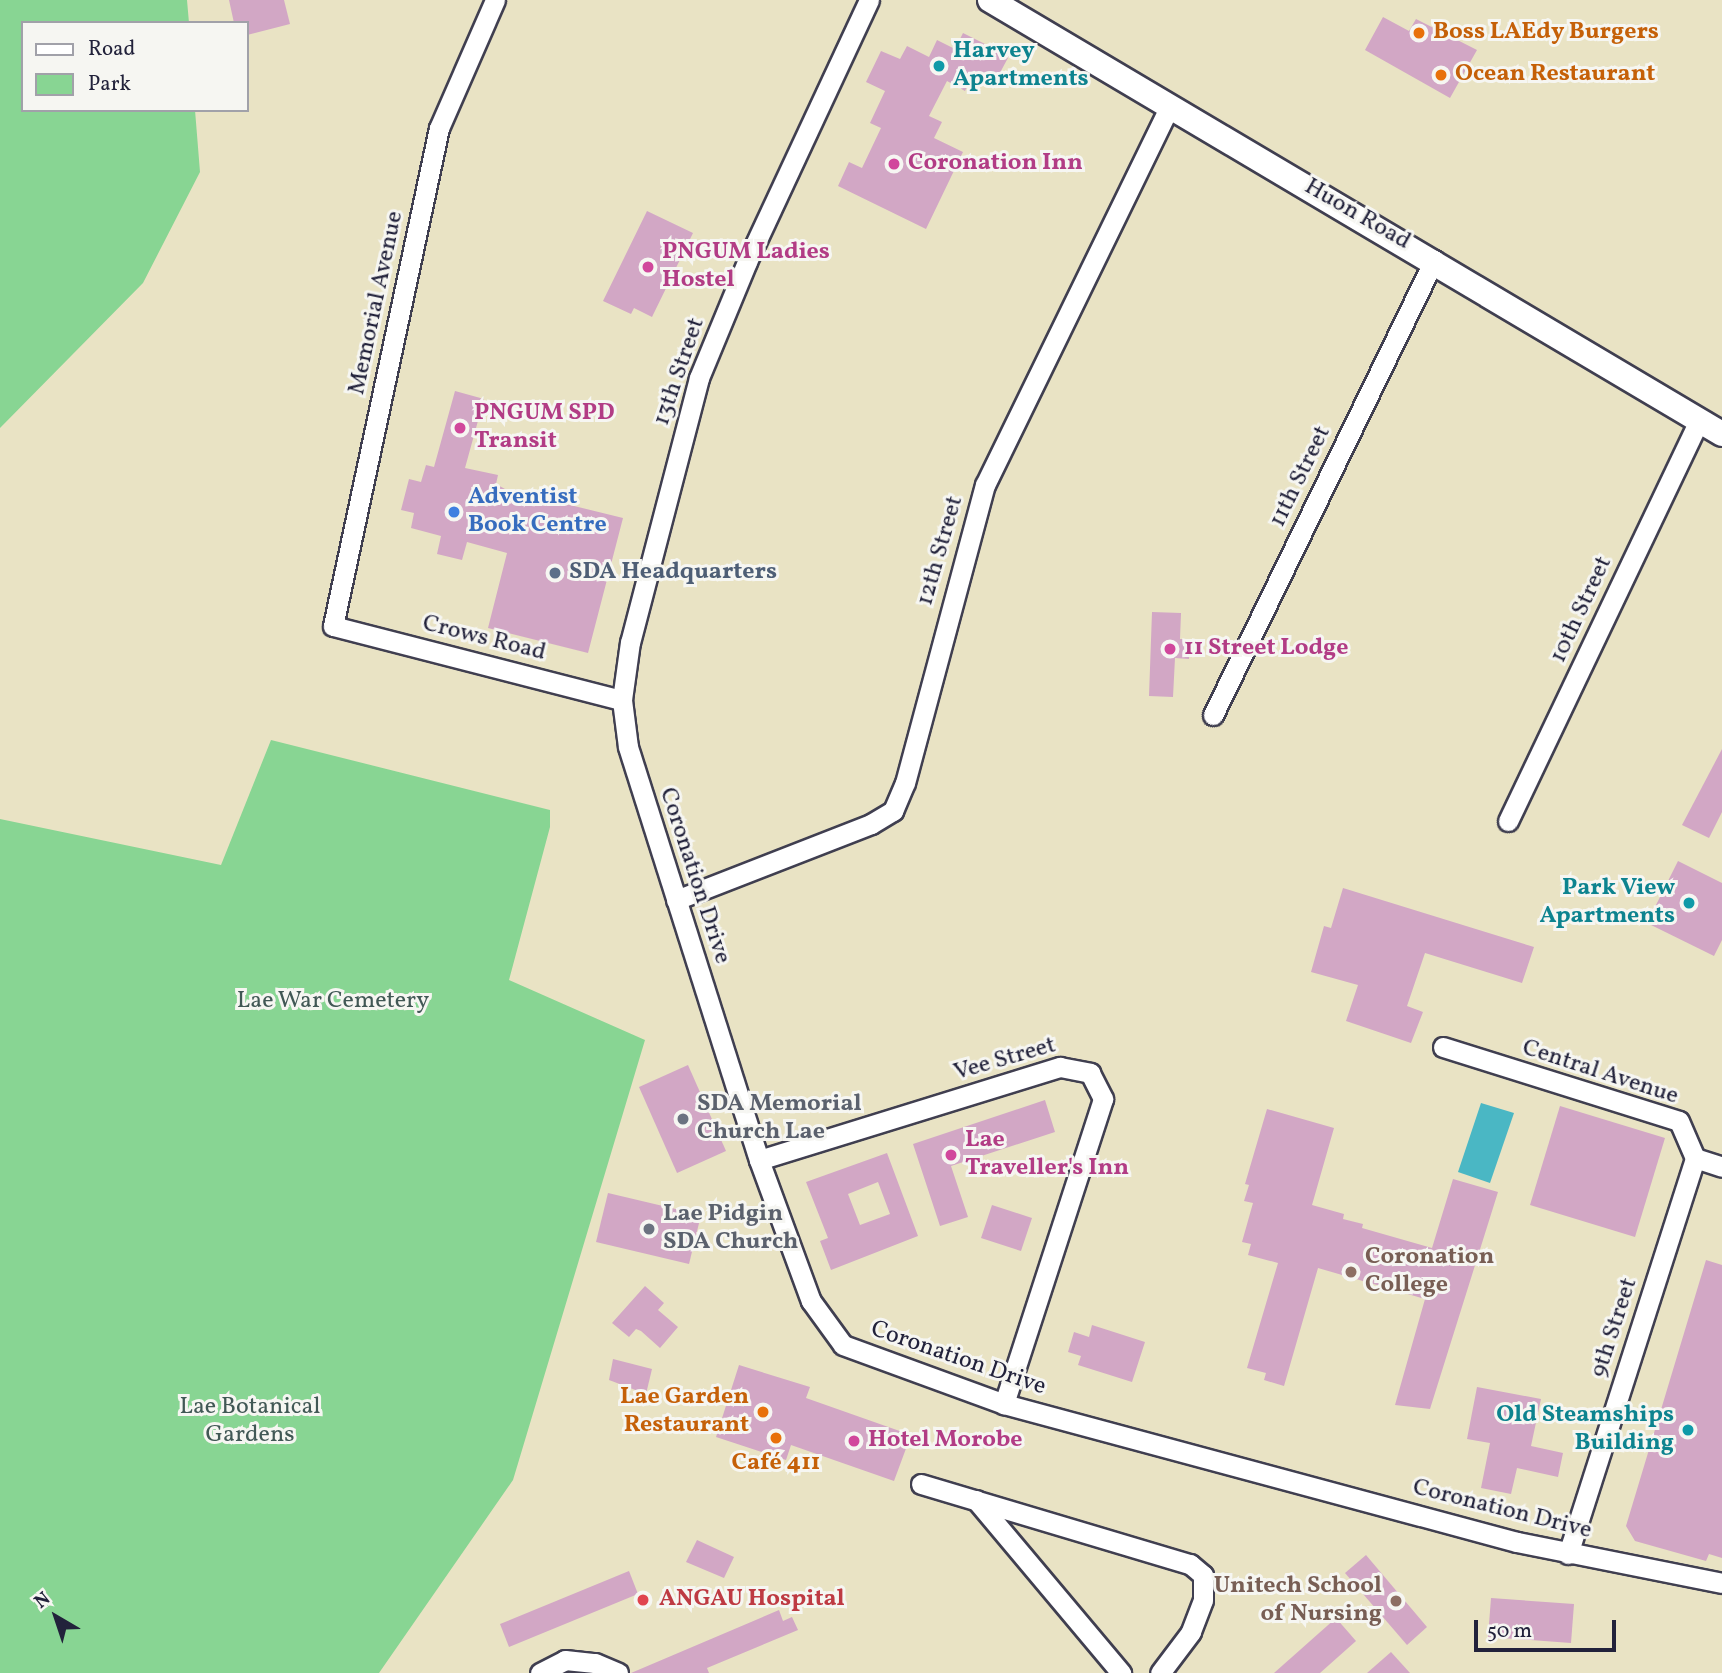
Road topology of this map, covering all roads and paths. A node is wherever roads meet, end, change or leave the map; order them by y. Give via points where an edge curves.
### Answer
1 (495, 0) edge
2 (869, 0) edge
3 (990, 0) edge
4 (1170, 106) junction
5 (1434, 260) junction
6 (1699, 420) junction
7 (1722, 434) edge
8 (333, 626) joint
9 (622, 700) junction
10 (1213, 715) dead end
11 (1508, 821) dead end
12 (676, 900) junction
13 (1443, 1047) dead end
14 (1695, 1158) junction
15 (759, 1160) junction
16 (1722, 1167) edge
17 (1004, 1404) junction
18 (921, 1484) dead end
19 (976, 1500) junction
20 (1568, 1554) junction
21 (1722, 1583) edge
22 (540, 1673) edge
23 (618, 1673) edge
24 (1121, 1673) edge
25 (1160, 1673) edge

1 - 8 street, Memorial Avenue via 439,128
2 - 9 street, 13th Street via 747,262 699,378 630,642
3 - 4 main road, Huon Road
4 - 5 main road, Huon Road
4 - 12 street, 12th Street via 985,485 893,811 871,824
5 - 6 main road, Huon Road
5 - 10 street, 11th Street
6 - 7 main road, Huon Road
6 - 11 street, 10th Street
8 - 9 street, Crows Road
9 - 12 street, Coronation Drive via 628,747
12 - 15 street, Coronation Drive
13 - 14 street, Central Avenue via 1678,1121
14 - 16 street
14 - 20 street, 9th Street
15 - 17 street, Coronation Drive via 811,1301 843,1345
15 - 17 street, Vee Street via 1060,1067 1090,1073 1103,1099
17 - 20 street, Coronation Drive
18 - 19 street
19 - 24 street
19 - 25 street via 1190,1564 1203,1575 1203,1600 1191,1632
20 - 21 street, Coronation Drive
22 - 23 street via 565,1660 596,1663

